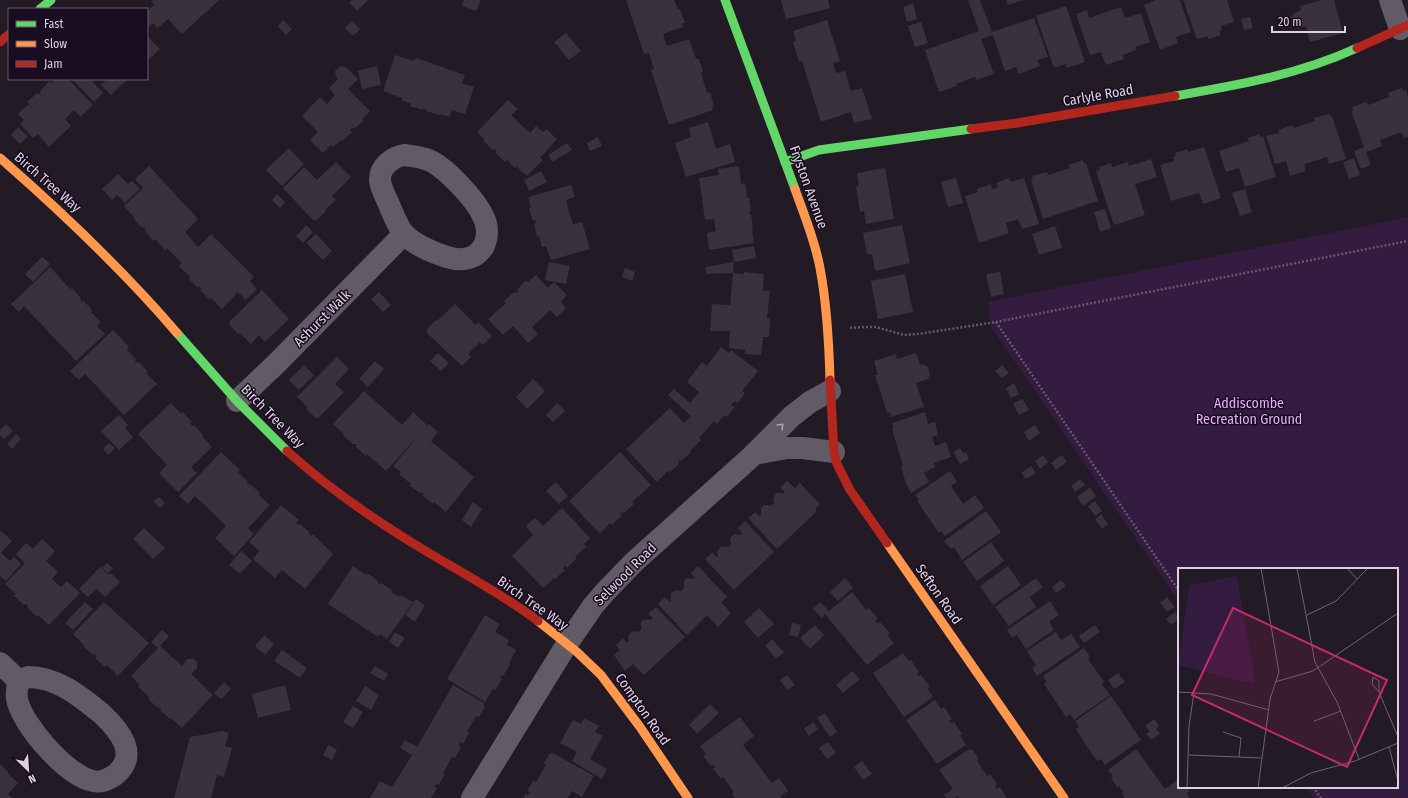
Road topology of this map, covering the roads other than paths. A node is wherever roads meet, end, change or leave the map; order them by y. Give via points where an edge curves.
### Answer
1 (51, 0) edge
2 (725, 0) edge
3 (1390, 0) edge
4 (41, 8) edge
5 (1404, 27) edge
6 (8, 35) edge
7 (0, 42) edge
8 (0, 158) edge
9 (785, 162) junction
10 (404, 234) junction
11 (830, 391) junction
12 (237, 401) junction
13 (834, 452) junction
14 (754, 454) junction
15 (567, 644) junction
16 (0, 664) edge
17 (19, 681) junction
18 (472, 798) edge
19 (688, 798) edge
20 (1064, 798) edge

1 - 4 main road
2 - 9 main road, Fryston Avenue
3 - 5 street
5 - 9 main road, Carlyle Road via 1330,60 1274,77 1017,123 819,150
6 - 7 main road
8 - 12 main road, Birch Tree Way via 110,259
9 - 11 main road, Fryston Avenue via 814,242 820,267 828,331
10 - 10 street via 395,219 380,178 383,168 389,161 404,155 419,157 442,168 470,197 481,212 486,226 484,248 479,253 462,259 452,259 431,251
10 - 12 street, Ashurst Walk
11 - 13 main road, Sefton Road
14 -> 11 street, Selwood Road via 792,416
12 - 15 main road, Birch Tree Way via 284,448 350,502 398,535 513,604
13 - 14 street via 787,448
13 - 20 main road, Sefton Road via 844,481 853,495
14 - 15 street, Selwood Road via 616,579 593,606
15 - 18 street, Selwood Road
15 - 19 main road, Compton Road via 604,678
16 - 17 street
17 - 17 street via 28,677 49,680 77,694 104,717 125,743 127,756 120,770 114,776 97,782 82,777 63,763 40,741 28,724 17,698

